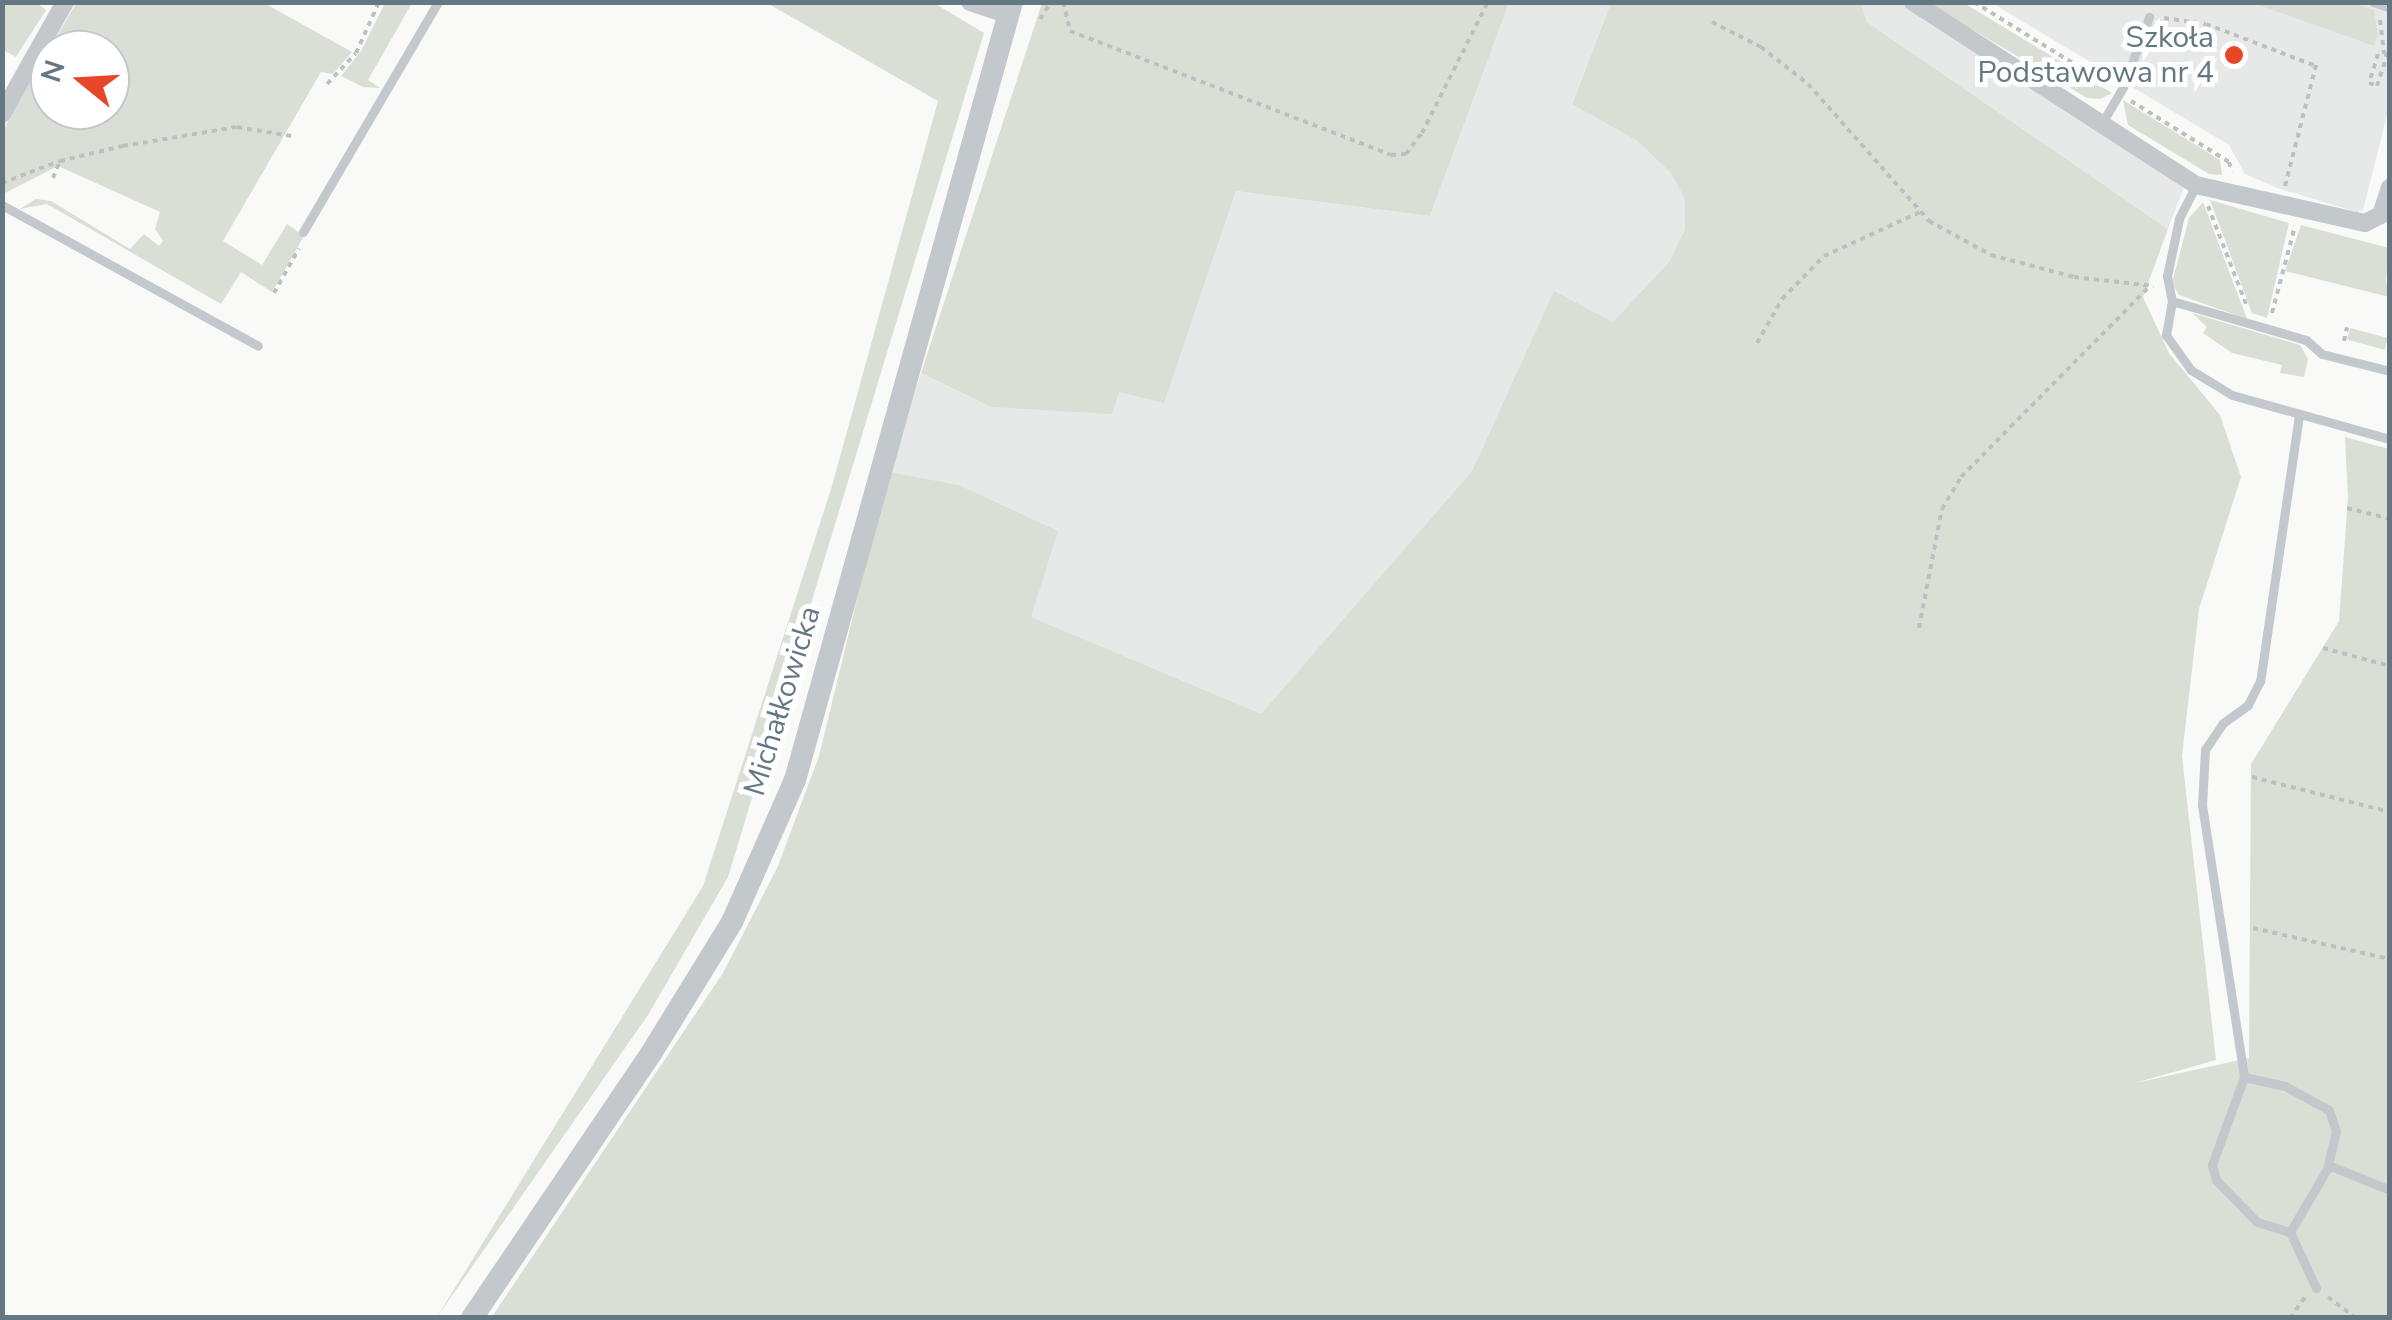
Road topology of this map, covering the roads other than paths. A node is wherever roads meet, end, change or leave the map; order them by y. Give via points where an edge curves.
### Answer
1 (65, 2) edge
2 (438, 2) edge
3 (970, 2) edge
4 (1913, 2) edge
5 (2375, 3) edge
6 (2390, 8) edge
7 (2149, 17) road end
8 (1008, 18) edge
9 (2, 114) edge
10 (2102, 123) junction
11 (2199, 186) junction
12 (2390, 188) edge
13 (2, 205) edge
14 (302, 232) road end
15 (2172, 302) junction
16 (258, 346) dead end
17 (2390, 371) edge
18 (2299, 415) junction
19 (2390, 439) edge
20 (2244, 1077) junction
21 (2328, 1165) junction
22 (2390, 1190) edge
23 (2290, 1232) junction
24 (2316, 1288) dead end
25 (472, 1318) edge

1 - 9 street
2 - 14 lane
3 - 8 street
4 - 10 street
5 - 6 lane
7 - 10 lane via 2124,87
8 - 25 street, Michałkowicka via 788,797 732,922
10 - 11 street
11 - 12 street via 2365,223 2382,215
11 - 15 lane via 2179,219 2167,276
13 - 16 lane
15 - 17 lane
15 - 18 lane via 2166,335 2190,370 2232,396
18 - 19 lane
18 - 20 lane via 2260,682 2205,750 2202,806
20 - 21 lane via 2284,1086 2329,1110 2336,1131
20 - 23 lane via 2212,1164 2216,1180 2257,1222
21 - 22 lane
21 - 23 lane
23 - 24 lane

